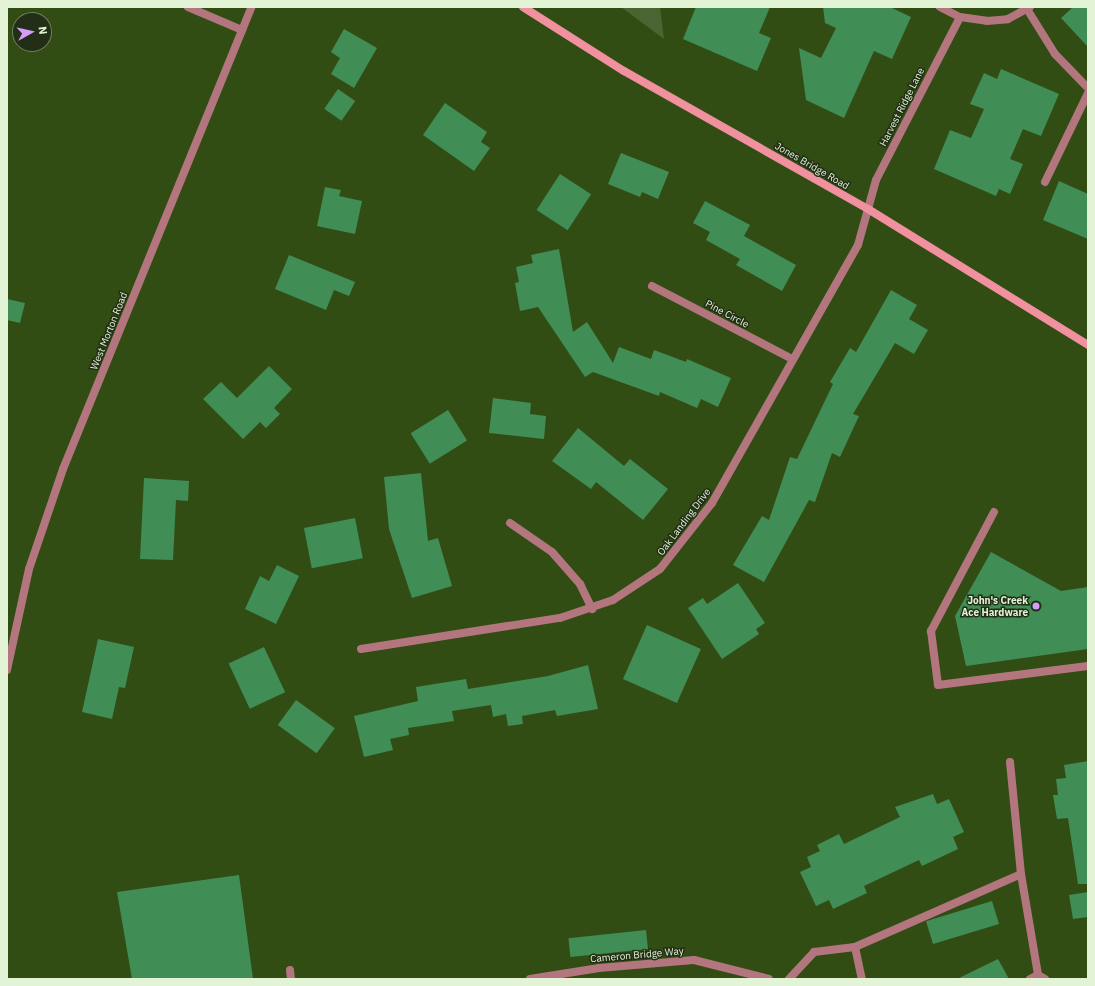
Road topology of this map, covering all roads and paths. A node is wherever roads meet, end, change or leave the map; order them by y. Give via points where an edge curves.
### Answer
1 (188, 7) edge
2 (252, 7) edge
3 (523, 7) edge
4 (940, 7) edge
5 (1028, 8) edge
6 (960, 17) junction
7 (242, 30) junction
8 (1088, 88) edge
9 (1088, 93) edge
10 (1044, 182) dead end
11 (868, 209) junction
12 (652, 286) dead end
13 (1088, 345) edge
14 (792, 359) junction
15 (994, 512) dead end
16 (510, 523) dead end
17 (592, 609) junction
18 (361, 649) dead end
19 (8, 661) edge
20 (1088, 666) edge
21 (7, 670) edge
22 (1010, 762) dead end
23 (1021, 874) junction
24 (855, 947) junction
25 (290, 970) dead end
26 (1042, 977) edge
27 (291, 979) edge
28 (530, 979) edge
29 (769, 979) edge
30 (789, 979) edge
31 (862, 979) edge
32 (1030, 979) edge

1 - 7 street
2 - 7 street, West Morton Road
3 - 11 main road, Jones Bridge Road via 624,70
4 - 6 street
5 - 6 street via 1008,19
5 - 8 street via 1055,54
6 - 11 street, Harvest Ridge Lane via 876,180
7 - 19 street, West Morton Road via 63,469 29,569
9 - 10 street
11 - 13 main road, Jones Bridge Road
11 - 14 street, Oak Landing Drive via 858,245
12 - 14 street, Pine Circle
14 - 17 street, Oak Landing Drive via 712,503 676,551 638,587
15 - 20 street via 931,631 938,685
16 - 17 street via 552,552 580,584
17 - 18 street, Oak Landing Drive via 516,626
19 - 21 street, West Morton Road
22 - 23 street
23 - 24 street
23 - 26 street
24 - 30 street via 814,952
24 - 31 street
25 - 27 street
26 - 32 street
28 - 29 street, Cameron Bridge Way via 599,968 694,960

